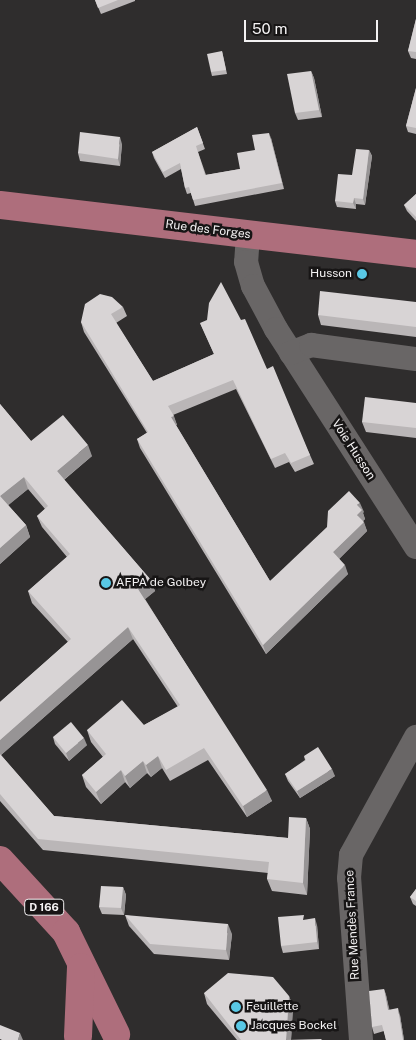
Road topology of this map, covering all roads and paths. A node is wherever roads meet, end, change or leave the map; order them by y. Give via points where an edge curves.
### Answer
1 (0, 205) edge
2 (248, 235) junction
3 (416, 254) edge
4 (291, 353) junction
5 (416, 360) edge
6 (416, 547) edge
7 (416, 737) edge
8 (0, 860) edge
9 (82, 958) junction
10 (121, 1037) edge
11 (74, 1038) edge
12 (361, 1040) edge

1 - 2 main road, Rue des Forges
2 - 3 main road, Rue des Forges
2 - 4 street, Voie Husson via 246,262 252,286
4 - 5 street via 311,345
4 - 6 street, Voie Husson
7 - 12 street, Rue Mendès France via 351,855 348,878
8 - 9 main road, D 166 via 66,932
9 - 10 main road, D 166
9 - 11 main road
10 - 11 main road via 104,1031

